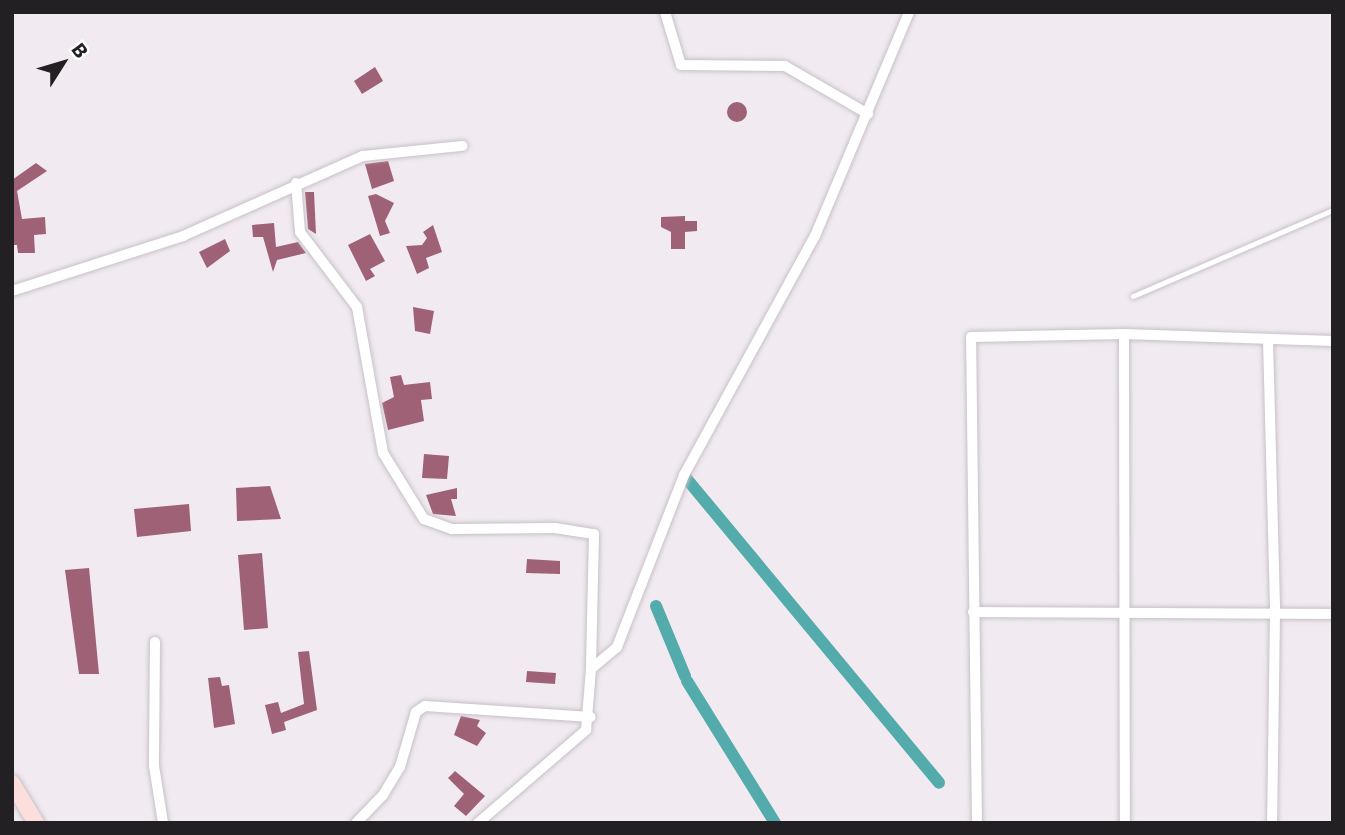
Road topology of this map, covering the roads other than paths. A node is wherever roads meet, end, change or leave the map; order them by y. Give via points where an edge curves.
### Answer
1 (665, 12) edge
2 (909, 12) edge
3 (868, 114) junction
4 (462, 146) dead end
5 (296, 183) junction
6 (1333, 210) edge
7 (12, 290) edge
8 (1133, 296) dead end
9 (1124, 334) junction
10 (1268, 339) junction
11 (1333, 341) edge
12 (973, 612) junction
13 (1122, 613) junction
14 (1275, 614) junction
15 (1333, 614) edge
16 (155, 642) dead end
17 (590, 669) junction
18 (591, 717) junction
19 (12, 783) edge
20 (36, 823) edge
21 (163, 823) edge
22 (356, 823) edge
23 (478, 823) edge
24 (977, 823) edge
25 (1125, 823) edge
26 (1272, 823) edge

1 - 3 street via 681,65 785,66
2 - 3 street
3 - 17 street via 815,236 684,475 617,647
4 - 5 street via 363,156
5 - 7 street via 184,236
5 - 17 street via 302,236 362,318 383,453 424,519 452,529 555,528 594,534
6 - 8 lane
9 - 10 street
9 - 12 street via 971,337
9 - 13 street
10 - 11 street
10 - 14 street
12 - 13 street
12 - 24 street
13 - 14 street
13 - 25 street
14 - 15 street
14 - 26 street
16 - 21 street via 153,765
17 - 18 street
18 - 22 street via 425,706 416,712 400,767 383,795
18 - 23 street via 567,751
19 - 20 main road

